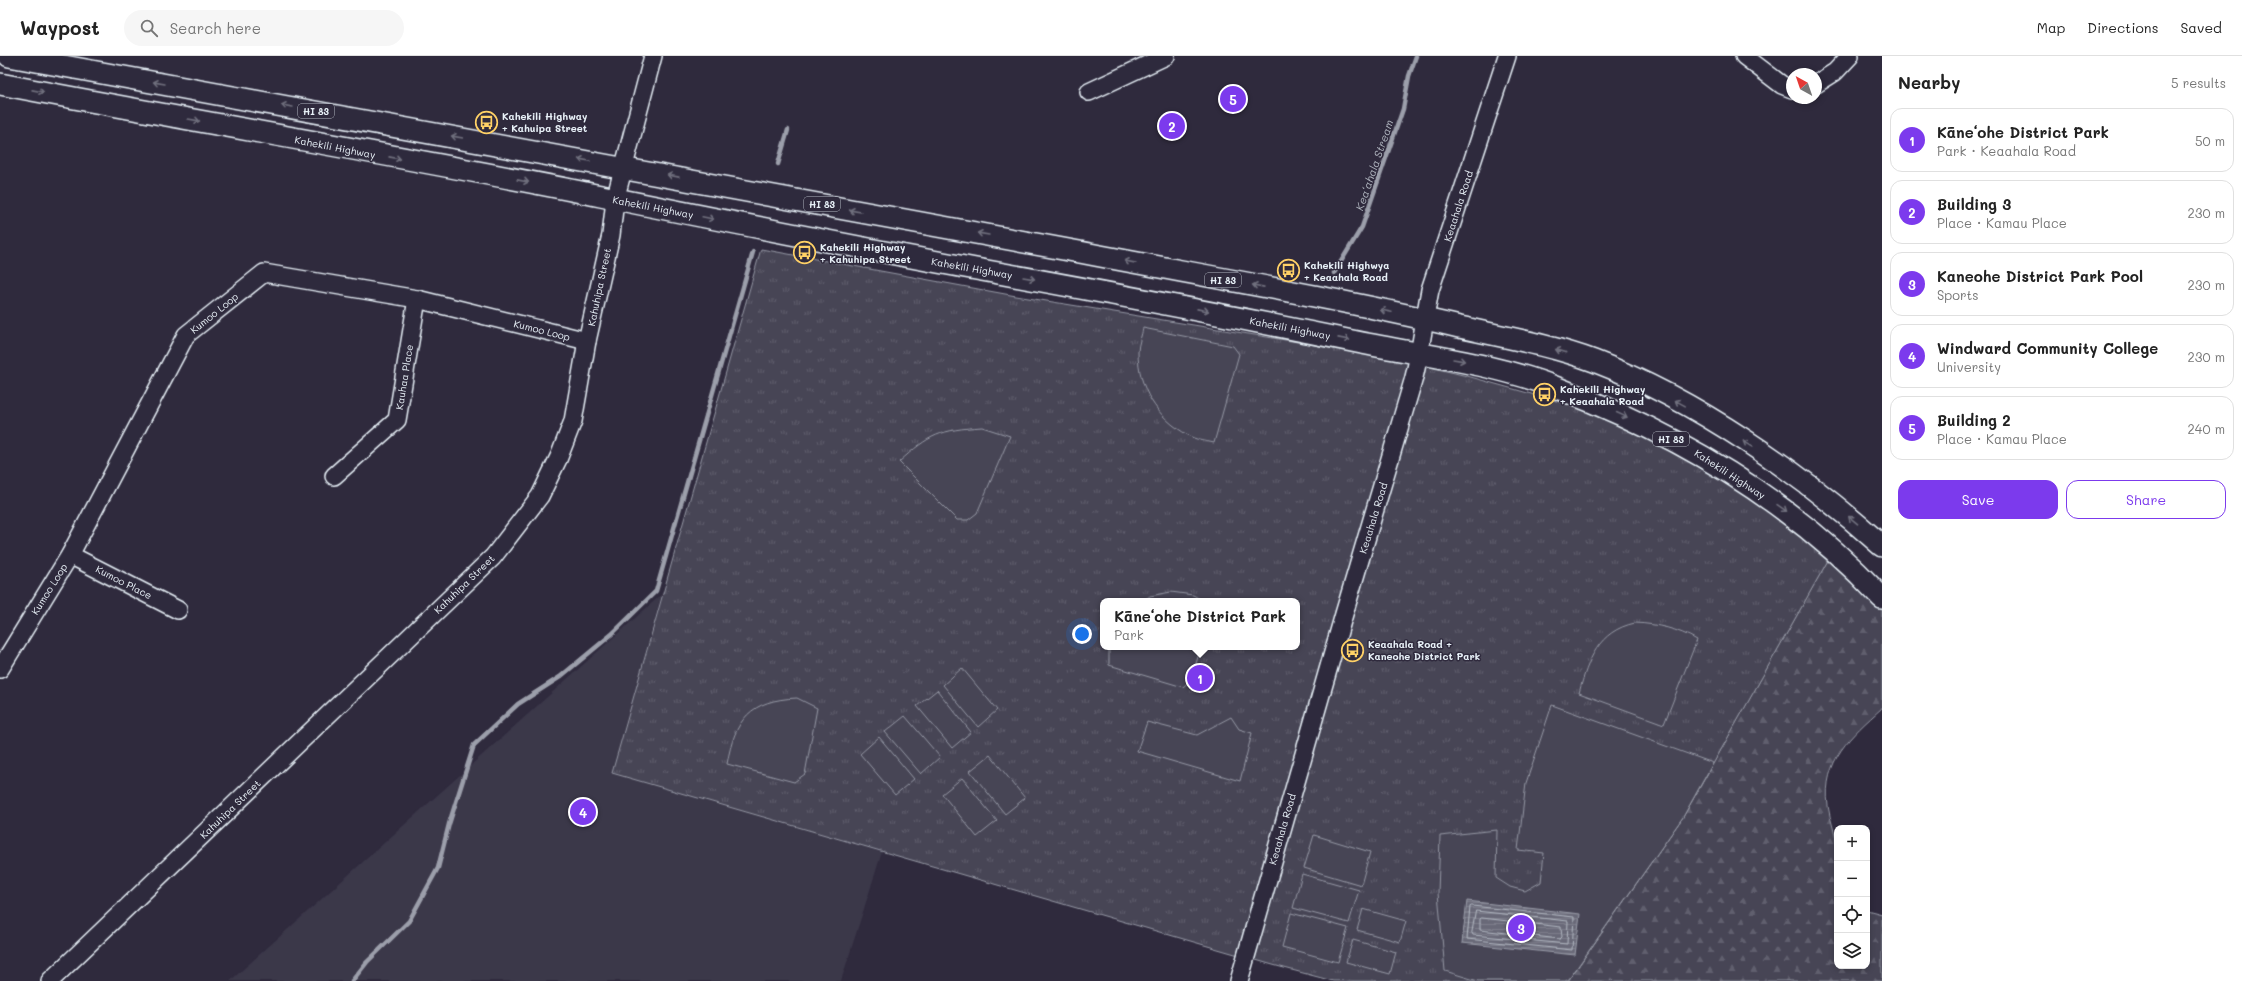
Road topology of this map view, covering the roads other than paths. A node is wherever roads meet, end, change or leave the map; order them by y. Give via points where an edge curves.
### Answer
1 (9, 56) edge
2 (653, 56) edge
3 (1166, 56) edge
4 (1507, 56) edge
5 (1744, 56) edge
6 (1850, 56) edge
7 (1822, 80) edge
8 (0, 84) edge
9 (1786, 87) edge
10 (1089, 92) dead end
11 (623, 166) junction
12 (615, 200) junction
13 (416, 299) junction
14 (1424, 319) junction
15 (587, 341) junction
16 (1421, 353) junction
17 (334, 476) dead end
18 (1882, 546) edge
19 (70, 555) junction
20 (1882, 598) edge
21 (178, 610) dead end
22 (0, 669) edge
23 (50, 981) edge
24 (1239, 981) edge

11 -> 1 main road, HI 83
2 - 11 street, Kahuhipa Street
3 - 10 street
4 - 14 street, Keaahala Road via 1430,290
5 - 9 street
6 - 7 street via 1835,72
8 -> 12 main road, Kahekili Highway / HI 83
11 - 12 street, Kahuhipa Street
14 -> 11 main road, HI 83
12 - 15 street, Kahuhipa Street via 611,235
12 -> 16 main road, Kahekili Highway / HI 83 via 816,240 1164,302
13 - 15 street, Kumoo Loop
13 - 17 street, Kauhaa Place via 397,420
13 - 19 street, Kumoo Loop via 264,273 186,335
14 - 16 street, Keaahala Road
18 -> 14 main road, HI 83 via 1789,470 1714,421 1621,372 1583,358
15 - 23 street, Kahuhipa Street via 573,421 540,496 493,557
16 -> 20 main road, Kahekili Highway / HI 83 via 1471,362 1530,378 1598,404 1684,446 1751,487 1814,533 1857,571
16 - 24 street, Keaahala Road
19 - 21 street, Kumoo Place
19 - 22 street, Kumoo Loop

